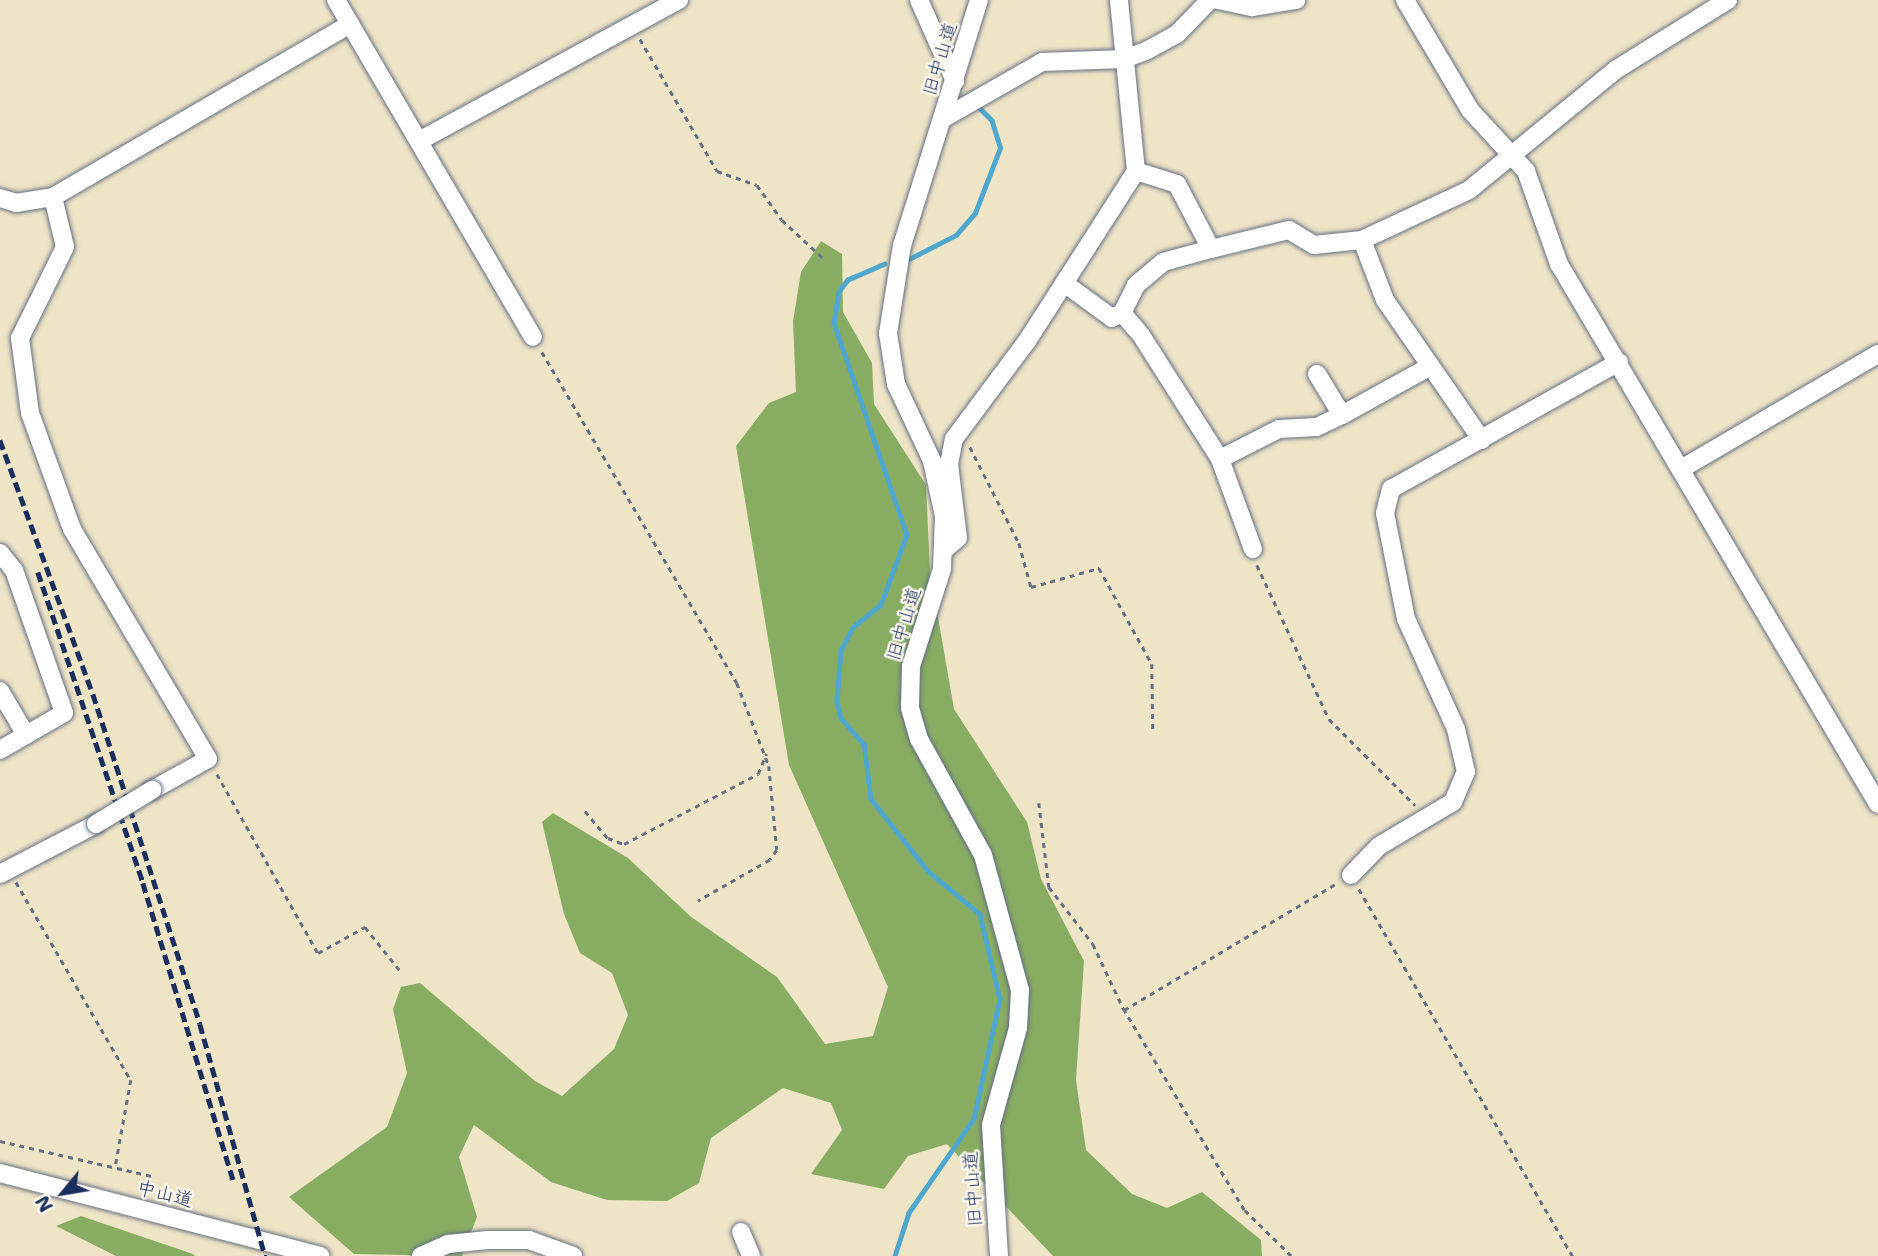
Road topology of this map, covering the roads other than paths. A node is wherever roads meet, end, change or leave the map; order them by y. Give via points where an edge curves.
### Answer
1 (336, 0) edge
2 (679, 0) edge
3 (919, 0) edge
4 (979, 0) edge
5 (1119, 0) edge
6 (1210, 0) edge
7 (1219, 0) edge
8 (1296, 0) edge
9 (1405, 0) edge
10 (1728, 0) edge
11 (349, 24) junction
12 (1124, 59) junction
13 (955, 81) junction
14 (944, 118) junction
15 (419, 141) junction
16 (1513, 151) junction
17 (1136, 171) junction
18 (53, 197) junction
19 (0, 198) edge
20 (1362, 240) junction
21 (1211, 249) junction
22 (1064, 283) junction
23 (1122, 313) junction
24 (533, 337) road end
25 (1878, 354) edge
26 (1619, 362) junction
27 (1429, 367) junction
28 (1317, 374) dead end
29 (1342, 415) junction
30 (1482, 440) junction
31 (1220, 459) junction
32 (1681, 469) junction
33 (1253, 549) road end
34 (944, 550) junction
35 (0, 553) edge
36 (0, 691) edge
37 (26, 735) junction
38 (0, 750) edge
39 (1878, 804) edge
40 (1351, 875) road end
41 (6, 876) edge
42 (0, 1173) edge
43 (741, 1233) dead end
44 (320, 1256) edge
45 (421, 1256) edge
46 (573, 1256) edge
47 (751, 1256) edge
48 (999, 1256) edge

1 - 11 street
2 - 15 street
3 - 13 street
4 - 13 street, 旧中山道
5 - 12 street
6 - 12 street via 1177,34
7 - 8 street via 1252,7
9 - 16 street via 1470,110
10 - 16 street via 1617,69
11 - 15 street
11 - 18 street
12 - 14 street via 1058,57
12 - 17 street
13 - 14 street, 旧中山道
14 - 34 street, 旧中山道 via 902,245 888,318 896,384 937,475
15 - 24 street
16 - 20 street via 1469,190
16 - 26 street via 1536,192 1549,244
17 - 21 street via 1177,184
17 - 22 street
18 - 19 street via 16,204
18 - 41 street, bridge via 65,247 20,338 33,425 72,529 208,759
20 - 21 street via 1314,245 1289,230
20 - 27 street via 1385,300
21 - 23 street via 1163,262 1136,285
22 - 23 street via 1112,317
22 - 34 street via 958,433 949,454 958,538
23 - 31 street
25 - 32 street
26 - 30 street
26 - 32 street
27 - 29 street
27 - 30 street
28 - 29 street
29 - 31 street via 1317,427 1279,429
30 - 40 street via 1401,480 1385,513 1406,618 1466,760 1460,794 1379,846
31 - 33 street
32 - 39 street
34 - 48 street, 旧中山道 via 911,666 910,708 919,739 982,855 1020,990 1018,1028 991,1125
35 - 37 street via 14,570 64,713
36 - 37 street
37 - 38 street
42 - 44 street, 中山道
43 - 47 street
45 - 46 street via 448,1244 507,1240

